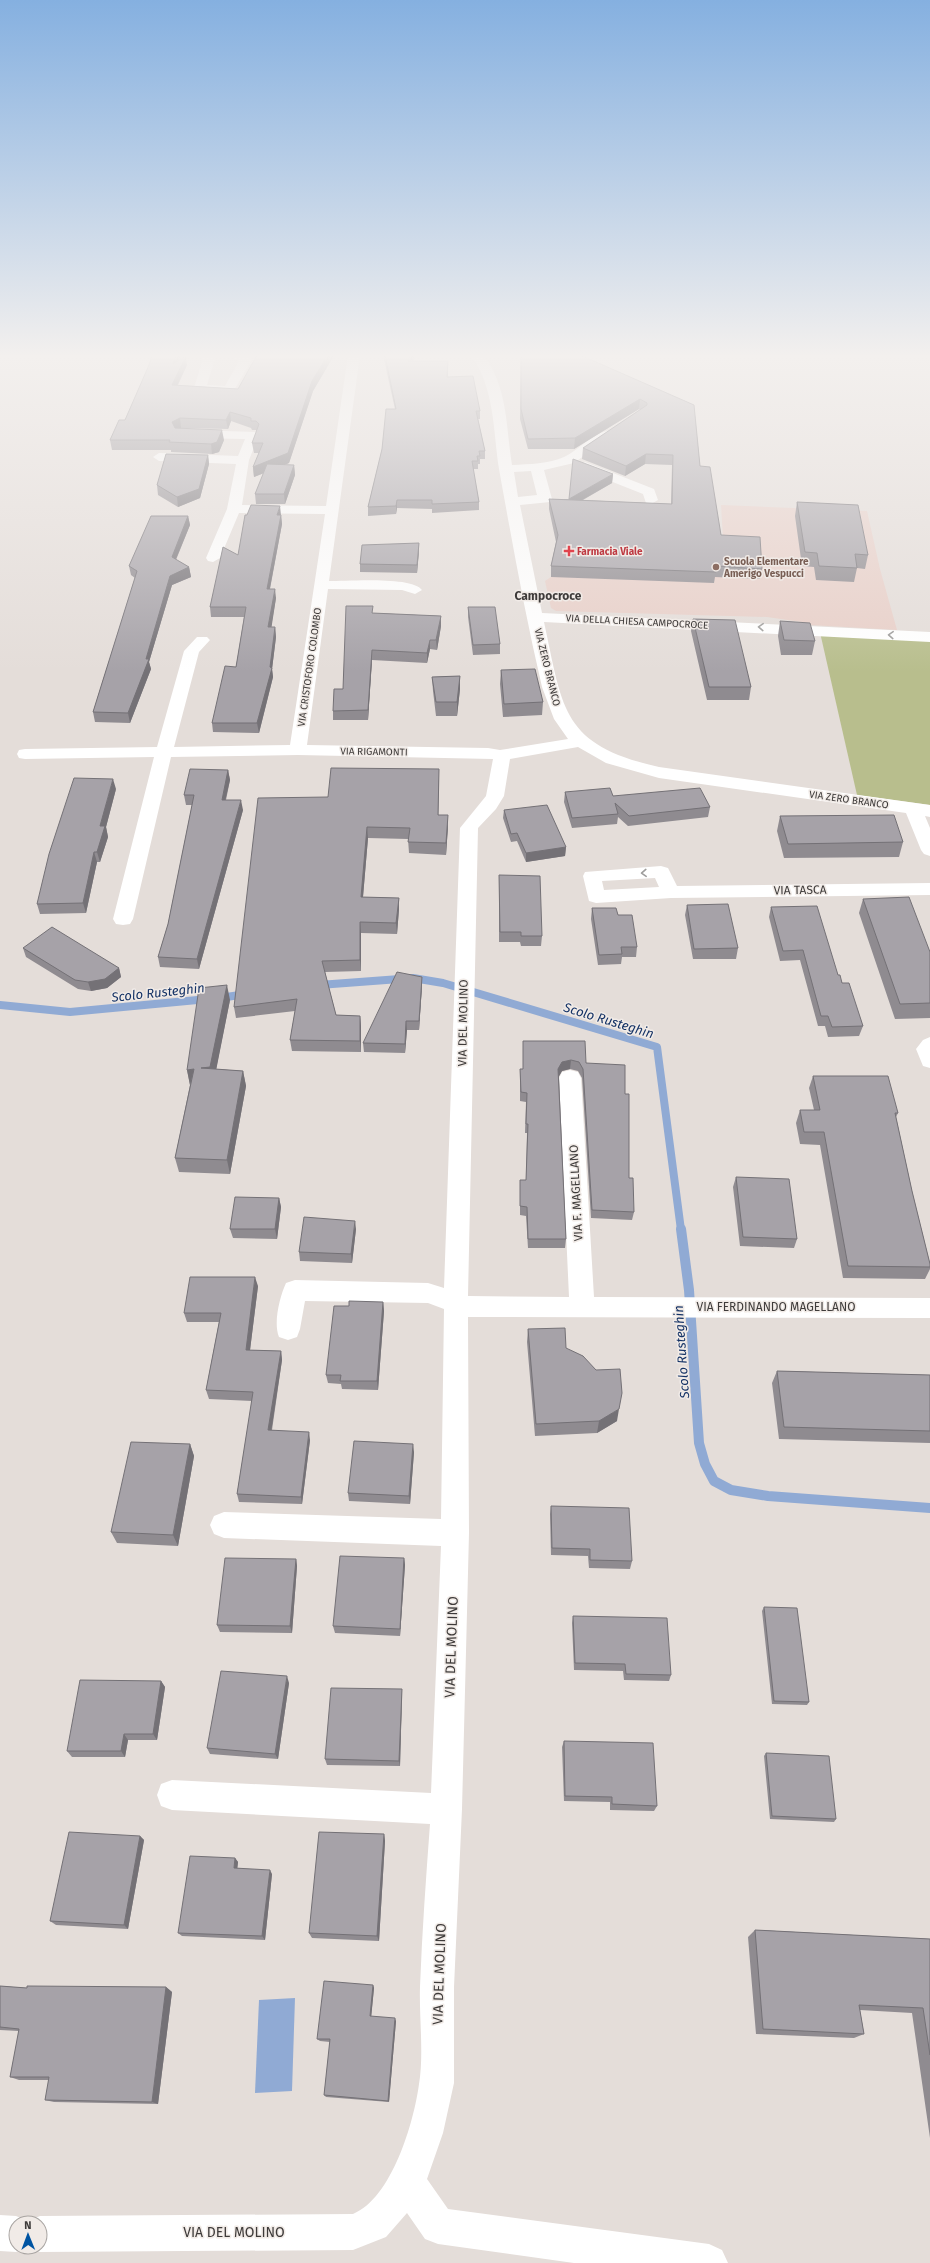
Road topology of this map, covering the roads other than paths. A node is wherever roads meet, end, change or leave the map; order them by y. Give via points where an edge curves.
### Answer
1 (243, 460) edge
2 (338, 461) edge
3 (505, 461) edge
4 (567, 461) edge
5 (571, 461) edge
6 (537, 468) junction
7 (506, 469) junction
8 (651, 500) dead end
9 (512, 501) junction
10 (234, 509) junction
11 (331, 510) junction
12 (213, 558) dead end
13 (320, 585) junction
14 (415, 590) dead end
15 (535, 617) junction
16 (930, 637) edge
17 (202, 640) dead end
18 (581, 740) junction
19 (298, 750) junction
20 (164, 752) junction
21 (25, 754) dead end
22 (503, 756) junction
23 (922, 809) edge
24 (930, 850) edge
25 (930, 889) edge
26 (671, 892) dead end
27 (123, 919) dead end
28 (930, 1044) edge
29 (930, 1060) edge
30 (570, 1078) dead end
31 (456, 1301) junction
32 (582, 1307) junction
33 (930, 1308) edge
34 (288, 1329) dead end
35 (224, 1525) dead end
36 (455, 1533) junction
37 (172, 1795) dead end
38 (446, 1809) junction
39 (408, 2182) junction
40 (48, 2234) edge
41 (709, 2263) edge

1 - 10 street
2 - 11 street, VIA CRISTOFORO COLOMBO
3 - 7 street, VIA ZERO BRANCO
4 - 6 street
5 - 8 street via 650,492
6 - 7 street
6 - 9 street via 545,499
7 - 9 street, VIA ZERO BRANCO
9 - 15 street, VIA ZERO BRANCO
10 - 11 street
10 - 12 street
11 - 13 street, VIA CRISTOFORO COLOMBO
13 - 14 street via 404,586
13 - 19 street, VIA CRISTOFORO COLOMBO
16 -> 15 street, VIA DELLA CHIESA CAMPOCROCE
15 - 18 street, VIA ZERO BRANCO via 556,705 562,720
17 - 20 street via 192,651
18 - 22 street, VIA RIGAMONTI
18 - 23 street, VIA ZERO BRANCO via 613,759 647,769 713,781
19 - 20 street, VIA RIGAMONTI
19 - 22 street, VIA RIGAMONTI via 481,753
20 - 21 street, VIA RIGAMONTI
20 - 27 street
22 - 31 street, VIA DEL MOLINO via 494,798 469,828
23 - 24 street
25 - 26 street, VIA TASCA
28 - 29 street via 926,1049
30 - 32 street, VIA F. MAGELLANO
31 - 32 street, VIA FERDINANDO MAGELLANO via 470,1307
31 - 34 street via 428,1293 295,1290
31 - 36 street, VIA DEL MOLINO
32 - 33 street, VIA FERDINANDO MAGELLANO
35 - 36 street
36 - 38 street, VIA DEL MOLINO
37 - 38 street
38 - 39 street, VIA DEL MOLINO via 437,1987 437,2083 425,2133
39 - 40 street, VIA DEL MOLINO via 387,2210 372,2224 353,2232
39 - 41 street via 438,2226

